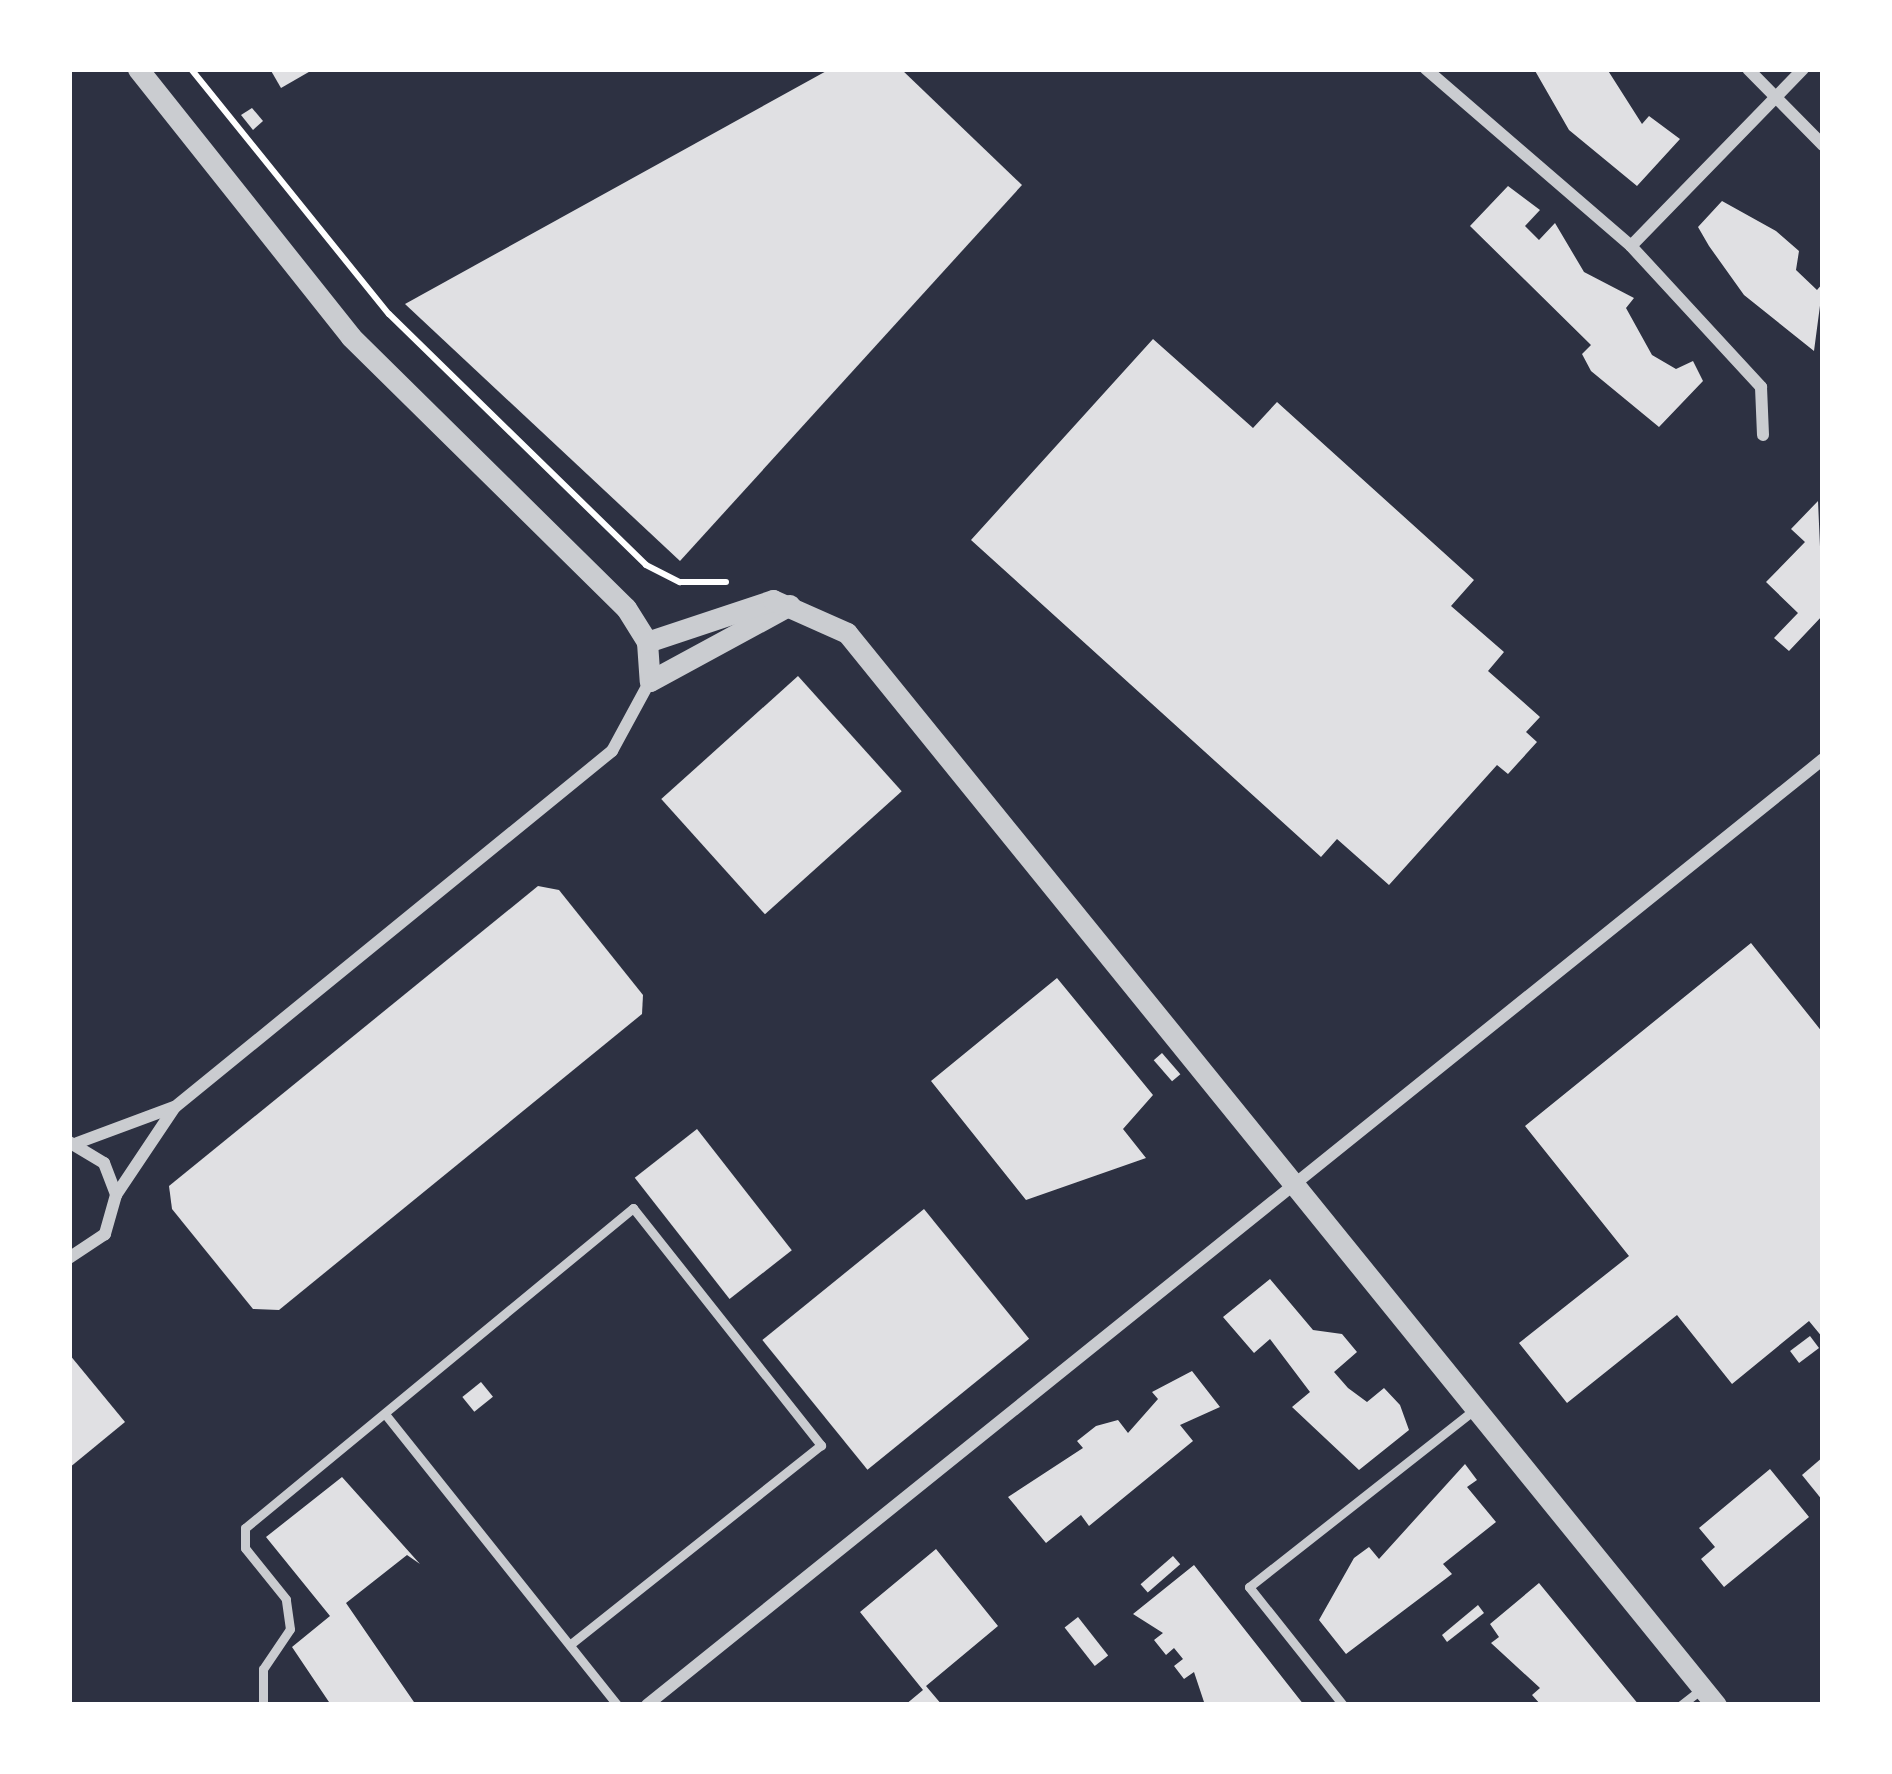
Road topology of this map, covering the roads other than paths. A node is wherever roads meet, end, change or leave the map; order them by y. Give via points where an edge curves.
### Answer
1 (138, 69) edge
2 (1426, 69) edge
3 (1748, 69) edge
4 (1802, 69) edge
5 (1775, 95) junction
6 (1823, 145) edge
7 (1630, 246) junction
8 (1763, 435) dead end
9 (782, 602) junction
10 (646, 642) junction
11 (650, 681) junction
12 (1823, 759) edge
13 (175, 1106) junction
14 (73, 1142) edge
15 (1297, 1187) junction
16 (116, 1195) junction
17 (69, 1258) edge
18 (1477, 1408) junction
19 (386, 1414) junction
20 (571, 1645) junction
21 (1709, 1696) edge
22 (263, 1705) edge
23 (616, 1705) edge
24 (646, 1705) edge
25 (1343, 1705) edge
26 (1681, 1705) edge

1 - 10 street via 351,337 626,608
2 - 7 street
3 - 5 street
4 - 5 street
5 - 6 street
5 - 7 street
7 - 8 street via 1761,387
9 - 10 street
9 - 11 street
9 - 15 street via 826,616 864,652
10 - 11 street
11 - 13 street via 612,751
12 - 15 street
13 - 14 street
13 - 16 street
14 - 16 street via 104,1163
15 - 18 street
15 - 24 street
16 - 17 street via 105,1234
18 - 21 street
18 - 25 lane via 1249,1587
19 - 20 lane
19 - 20 lane via 633,1208 820,1445
19 - 22 lane via 245,1528 244,1549 286,1599 290,1629 263,1669
20 - 23 lane
21 - 26 lane

